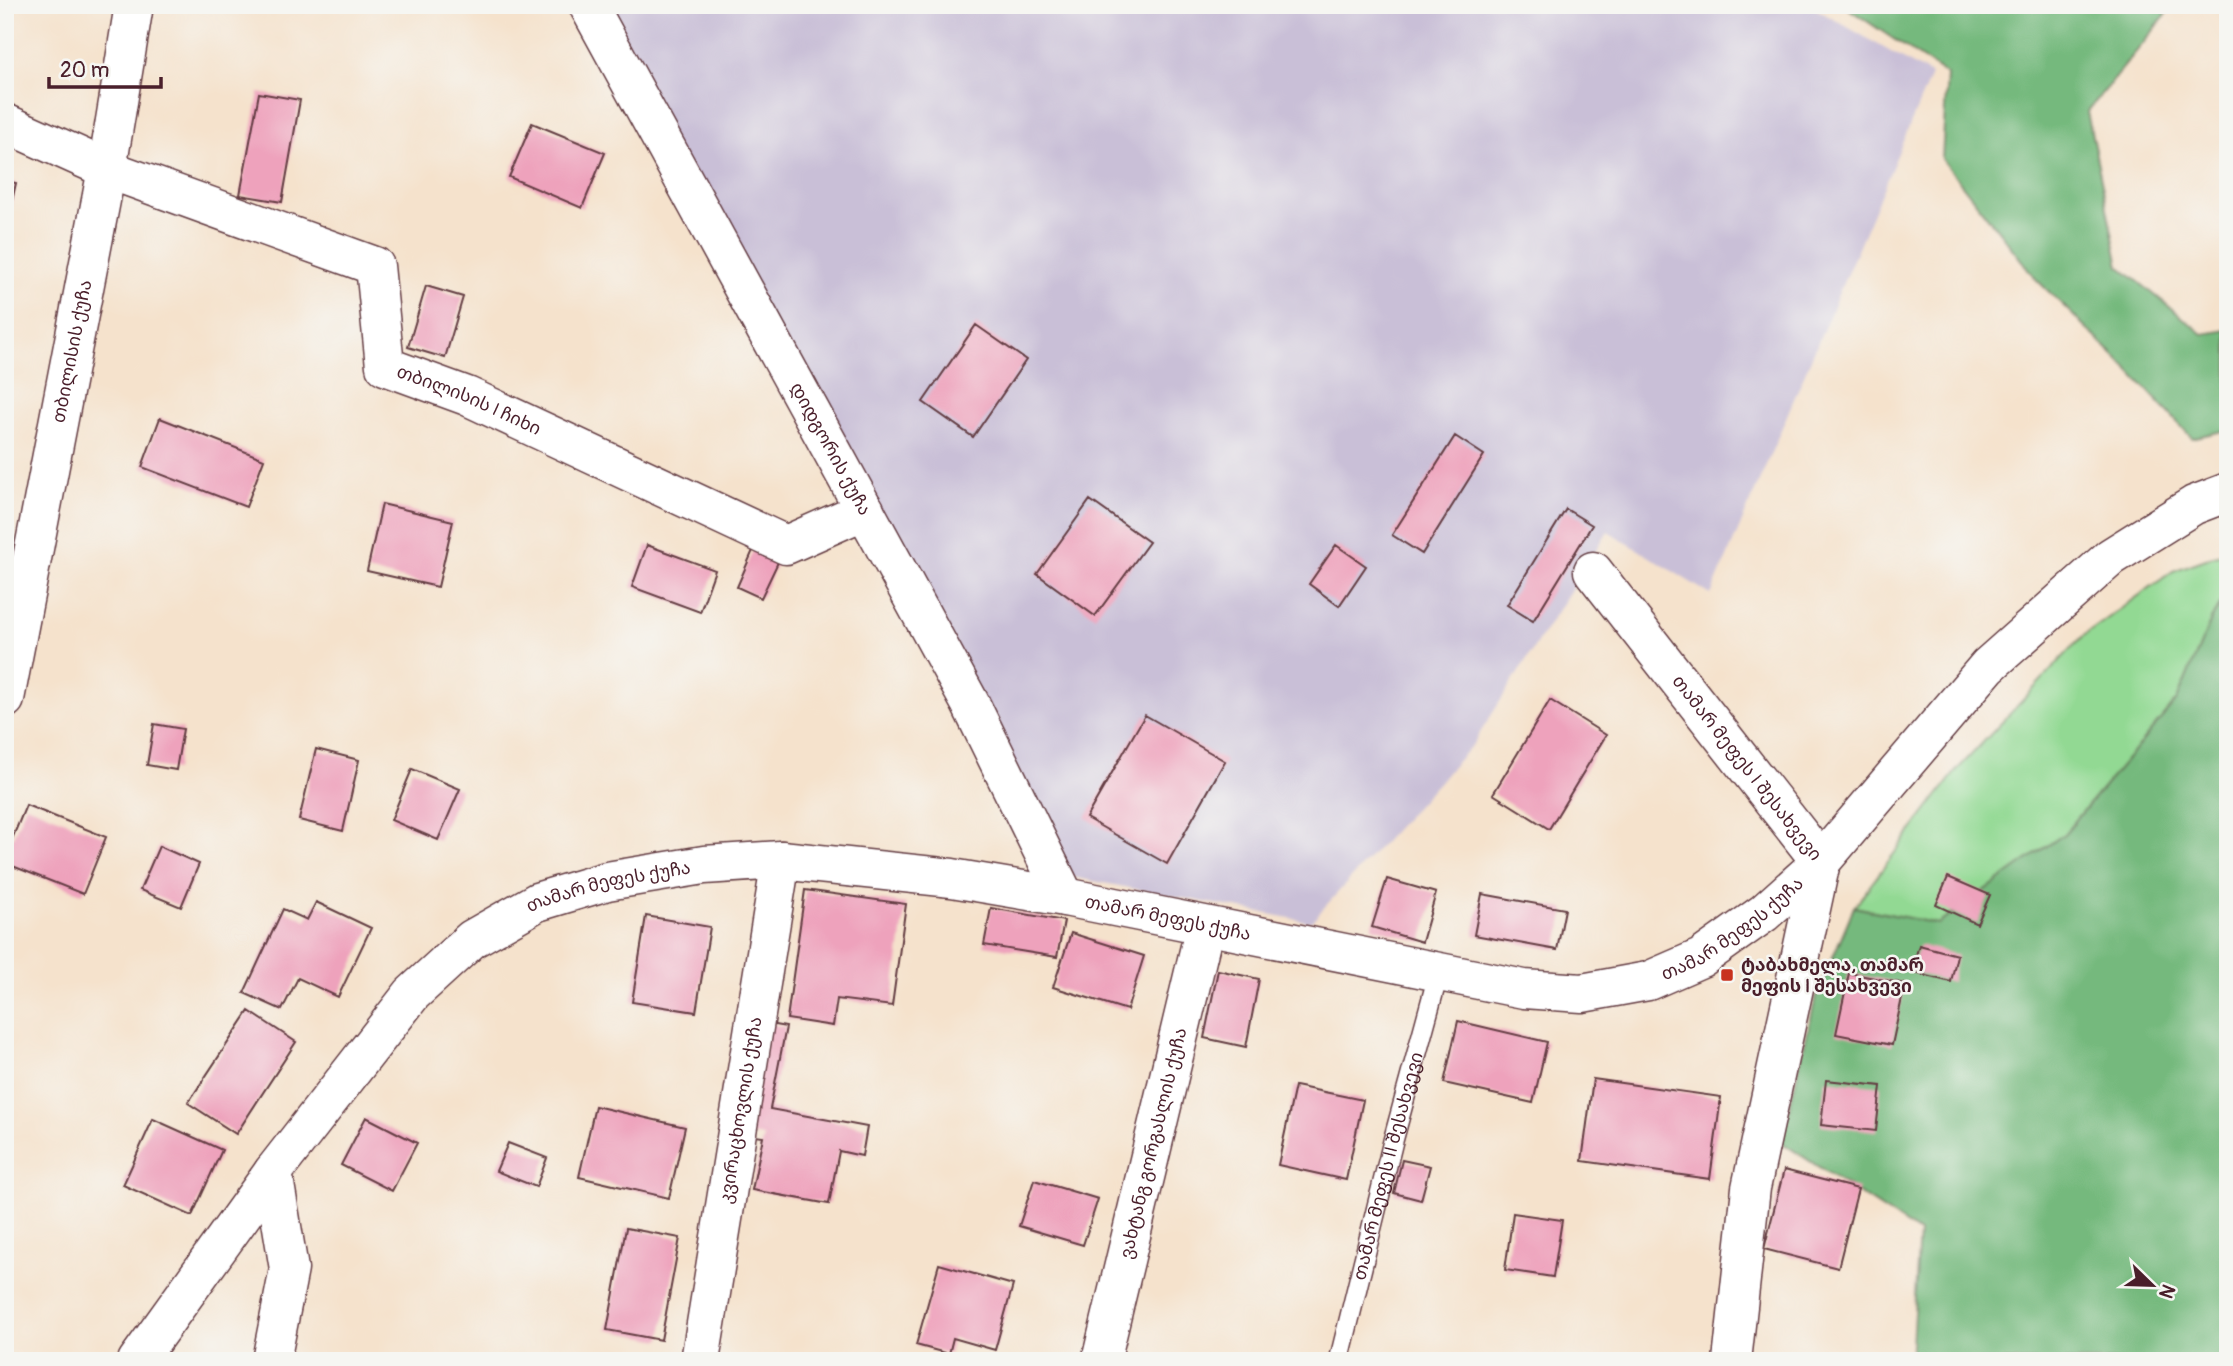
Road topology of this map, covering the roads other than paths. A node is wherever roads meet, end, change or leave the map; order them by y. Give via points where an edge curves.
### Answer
1 (134, 5) edge
2 (588, 5) edge
3 (5, 123) edge
4 (107, 169) junction
5 (2228, 492) edge
6 (865, 510) junction
7 (1593, 570) dead end
8 (5, 699) edge
9 (781, 860) junction
10 (1821, 862) junction
11 (1065, 897) junction
12 (1206, 926) junction
13 (1439, 972) junction
14 (273, 1171) junction
15 (137, 1361) edge
16 (271, 1361) edge
17 (700, 1361) edge
18 (1101, 1361) edge
19 (1339, 1361) edge
20 (1732, 1361) edge

1 - 4 street, თბილისის ქუჩა
2 - 6 street, დიდგორის ქუჩა
3 - 4 street
4 - 6 street, თბილისის I ჩიხი via 375,266 385,366 467,396 786,545
4 - 8 street, თბილისის ქუჩა
5 - 10 street, თამარ მეფეს ქუჩა via 2194,505 2111,557 1988,666
6 - 11 street, დიდგორის ქუჩა via 970,703
7 - 10 street, თამარ მეფეს I შესახვევი
9 - 11 street, თამარ მეფეს ქუჩა via 951,878
9 - 14 street, თამარ მეფეს ქუჩა via 704,864 607,881 537,902 472,939 412,994
9 - 17 street, კვირაცხოვლის ქუჩა
10 - 13 street, თამარ მეფეს ქუჩა via 1764,913 1701,958 1648,981 1582,993 1524,989
10 - 20 street, თამარ მეფეს I შესახვევი via 1751,1188
11 - 12 street, თამარ მეფეს ქუჩა
12 - 13 street, თამარ მეფეს ქუჩა
12 - 18 street, ვახტანგ გორგასლის ქუჩა
13 - 19 lane, თამარ მეფეს II შესახვევი
14 - 15 street, თამარ მეფეს ქუჩა
14 - 16 street via 289,1269

